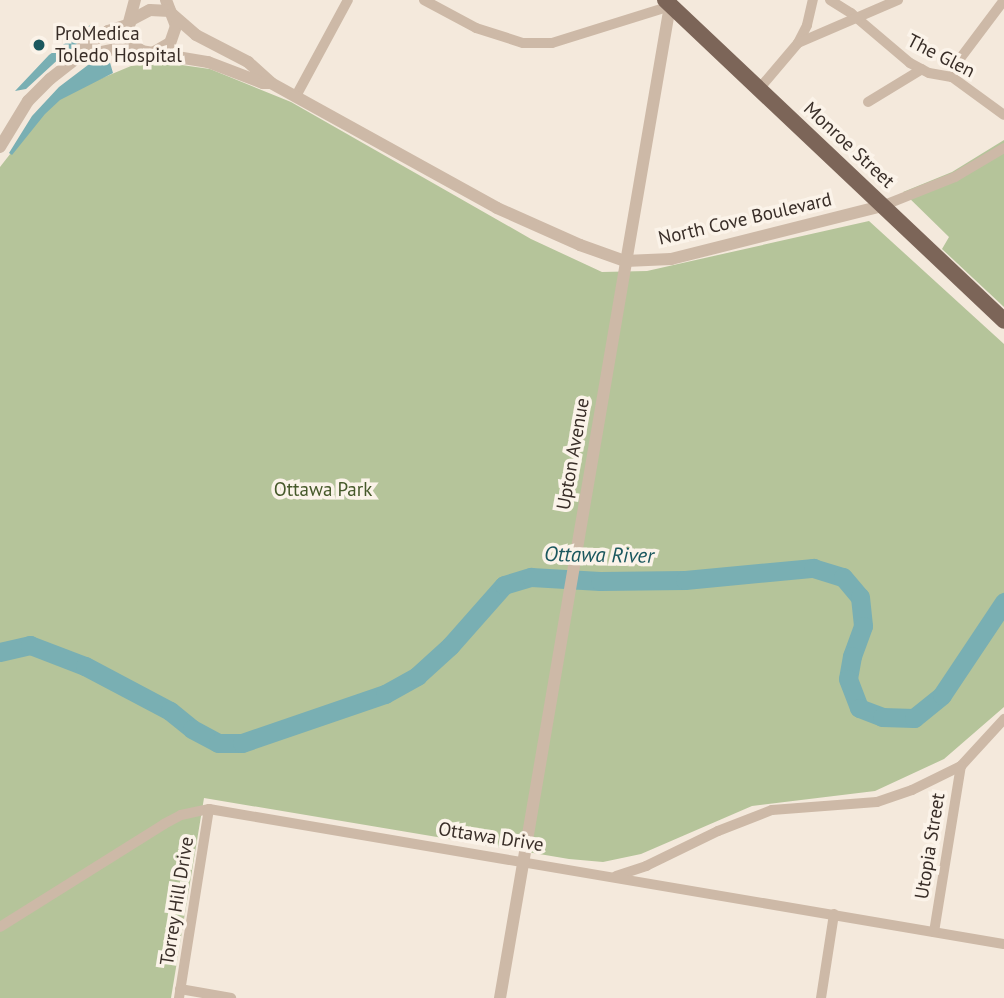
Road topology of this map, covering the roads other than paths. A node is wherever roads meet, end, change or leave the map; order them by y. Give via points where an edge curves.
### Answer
1 (135, 0) edge
2 (348, 0) edge
3 (424, 0) edge
4 (813, 0) edge
5 (830, 0) edge
6 (898, 0) edge
7 (1004, 0) edge
8 (669, 2) edge
9 (171, 12) edge
10 (857, 19) junction
11 (129, 24) junction
12 (799, 43) junction
13 (150, 53) junction
14 (78, 57) junction
15 (922, 69) junction
16 (952, 77) junction
17 (271, 83) junction
18 (759, 89) junction
19 (296, 96) junction
20 (868, 102) dead end
21 (1004, 115) edge
22 (0, 147) edge
23 (1004, 148) edge
24 (882, 206) junction
25 (625, 261) junction
26 (1004, 321) edge
27 (1004, 719) edge
28 (961, 766) junction
29 (209, 809) junction
30 (523, 860) junction
31 (614, 876) junction
32 (834, 914) junction
33 (0, 927) edge
34 (934, 932) junction
35 (1004, 944) edge
36 (179, 994) edge
37 (231, 998) edge
38 (500, 998) edge
39 (821, 998) edge

1 - 11 street
2 - 19 street
3 - 8 street via 476,28 523,43 552,43
4 - 12 street
5 - 10 street, The Glen
6 - 10 street
7 - 16 street via 959,60
8 - 18 main road, Monroe Street
8 - 25 street, Upton Avenue
9 - 11 street via 150,10
9 - 13 street via 173,39
9 - 17 street, North Cove Boulevard via 196,35 248,62
10 - 12 street
10 - 15 street, The Glen via 882,43
11 - 13 street via 131,43
11 - 14 street, North Cove Boulevard via 80,48
12 - 18 street
13 - 14 street, North Cove Boulevard via 116,49
13 - 17 street, North Cove Boulevard via 208,62
14 - 22 street, North Cove Boulevard via 28,101
15 - 16 street, The Glen
15 - 20 street
16 - 21 street, The Glen
17 - 19 street, North Cove Boulevard
18 - 24 main road, Monroe Street
19 - 25 street, North Cove Boulevard via 497,208
23 - 24 street, North Cove Boulevard via 955,177
24 - 25 street, North Cove Boulevard via 671,259
24 - 26 main road, Monroe Street
25 - 30 street, Upton Avenue
27 - 28 street
28 - 31 street via 877,802 772,810
28 - 34 street, Utopia Street
29 - 30 street, Ottawa Drive
29 - 33 street, Ottawa Drive via 164,824
29 - 36 street, Torrey Hill Drive
30 - 31 street, Ottawa Drive
30 - 38 street, Upton Avenue
31 - 32 street, Ottawa Drive
32 - 34 street, Ottawa Drive
32 - 39 street
34 - 35 street, Ottawa Drive
36 - 37 street

